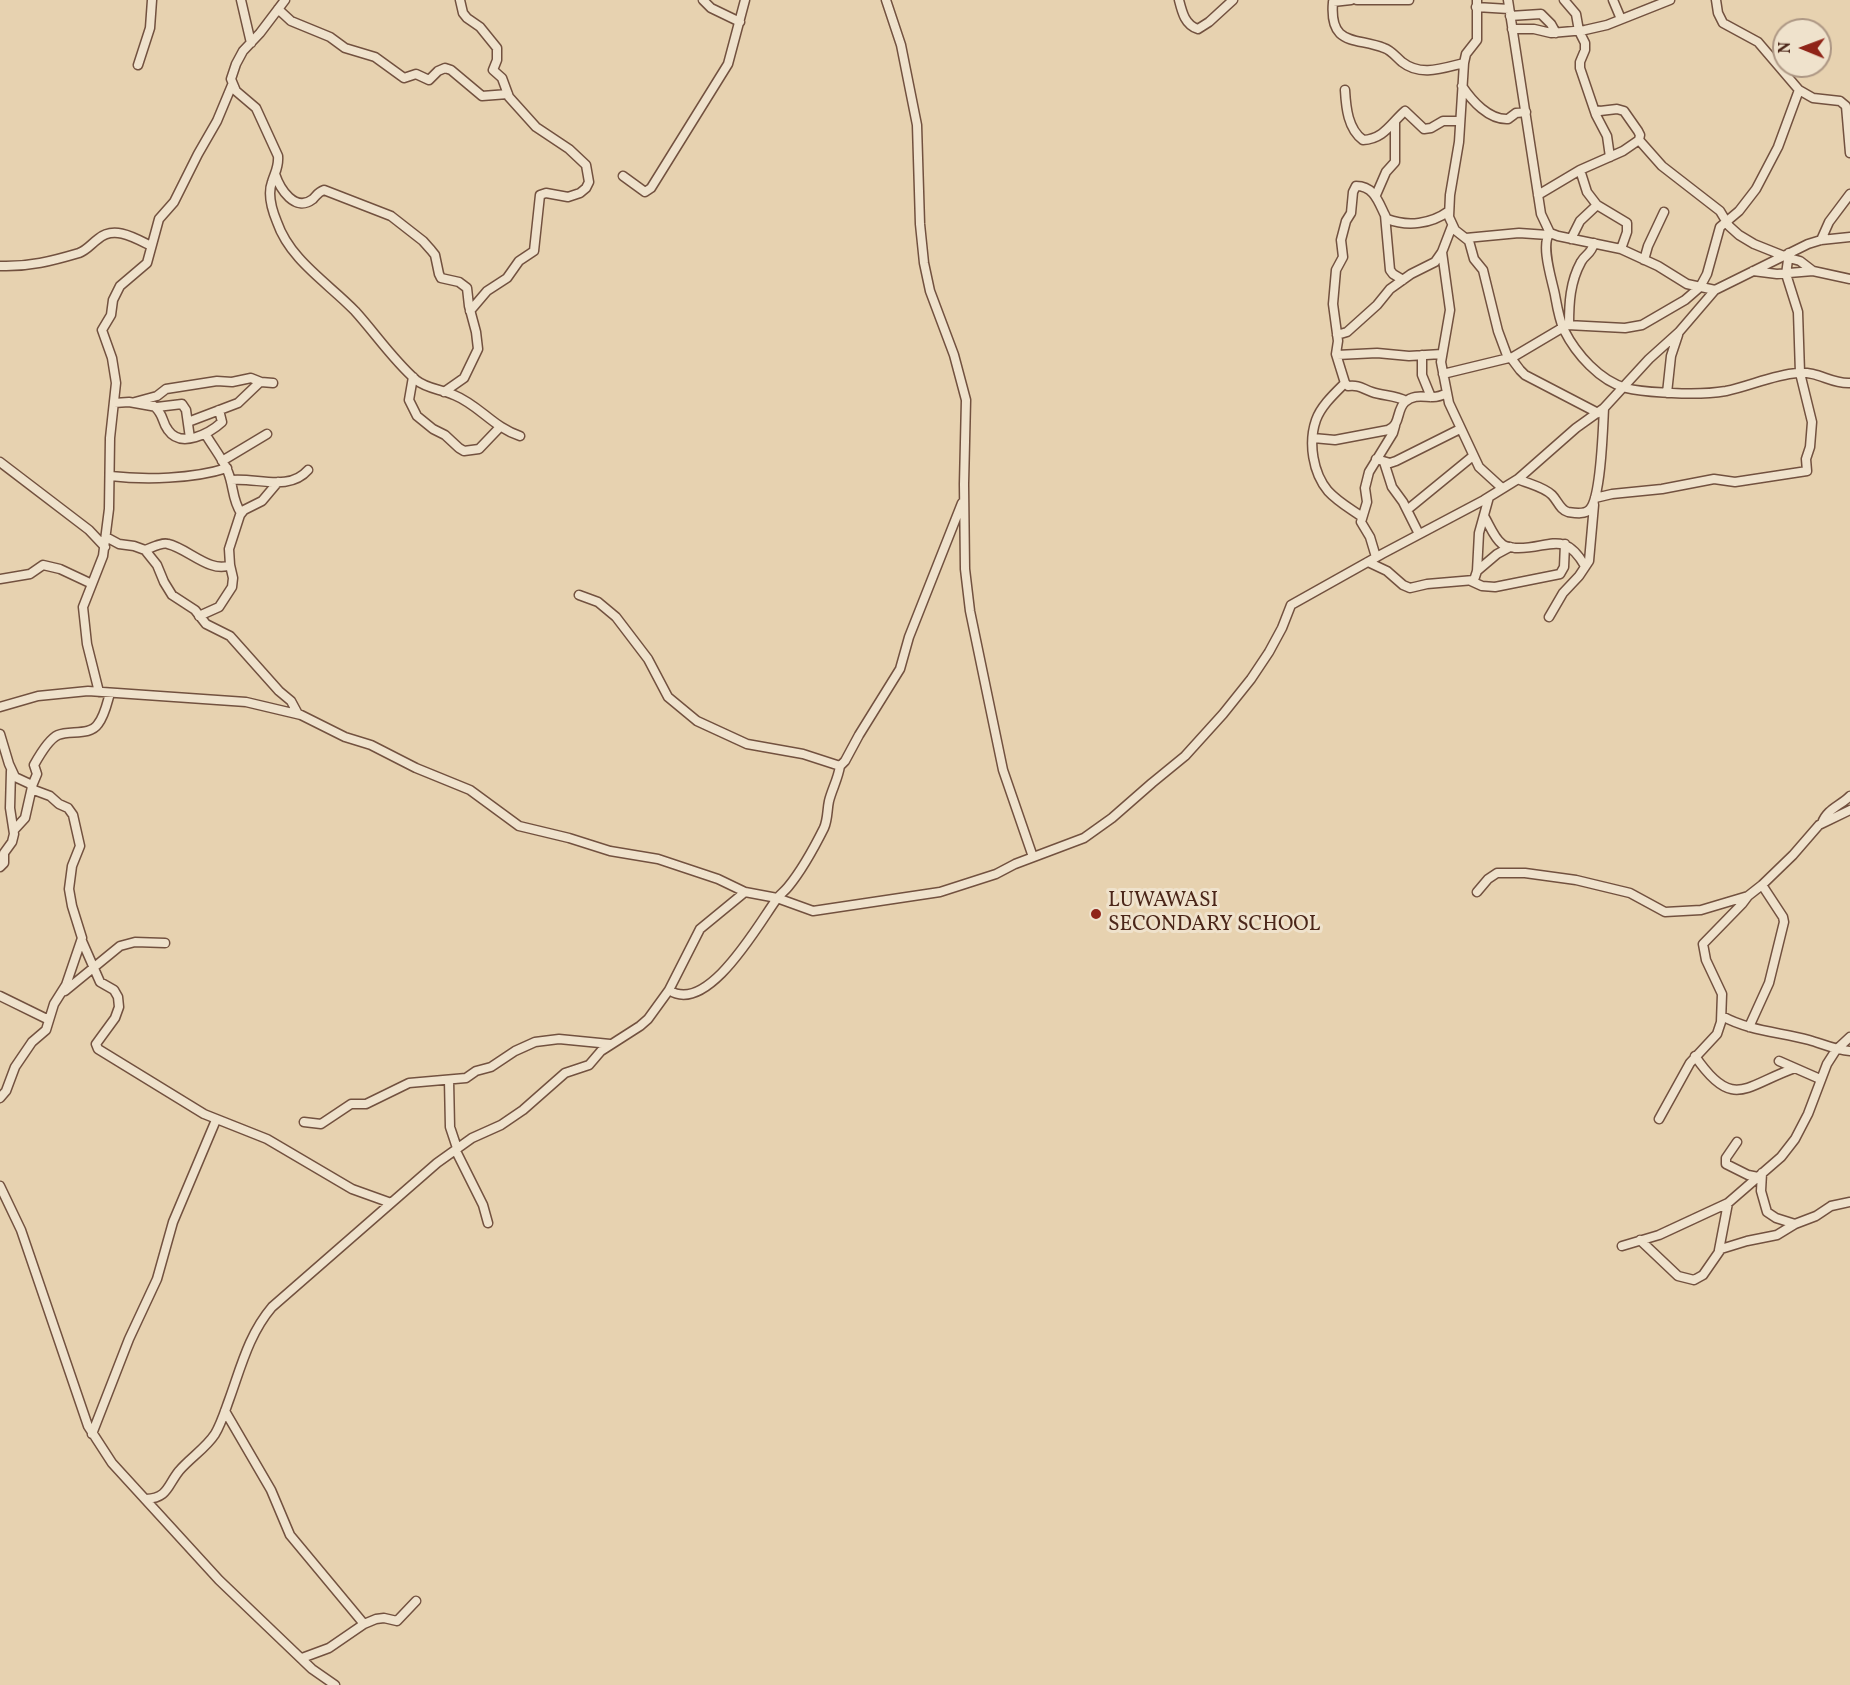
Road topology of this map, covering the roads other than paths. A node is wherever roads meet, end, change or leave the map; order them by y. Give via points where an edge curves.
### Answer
1 (152, 0) edge
2 (241, 0) edge
3 (285, 0) edge
4 (460, 0) edge
5 (703, 0) edge
6 (745, 0) edge
7 (886, 0) edge
8 (1179, 0) edge
9 (1233, 0) edge
10 (1351, 0) edge
11 (1357, 0) edge
12 (1409, 0) edge
13 (1564, 0) edge
14 (1613, 0) edge
15 (1670, 0) edge
16 (1716, 0) edge
17 (1477, 4) edge
18 (277, 6) edge
19 (1509, 8) edge
20 (1620, 19) junction
21 (740, 22) junction
22 (1512, 29) junction
23 (1579, 31) junction
24 (1556, 33) junction
25 (251, 43) junction
26 (1464, 63) junction
27 (138, 65) dead end
28 (232, 85) junction
29 (1462, 86) junction
30 (1345, 90) dead end
31 (1799, 90) junction
32 (508, 94) junction
33 (1595, 110) junction
34 (1527, 112) junction
35 (1849, 116) edge
36 (1460, 121) junction
37 (1395, 122) junction
38 (1639, 140) junction
39 (1850, 153) edge
40 (1610, 157) junction
41 (1580, 170) junction
42 (276, 174) junction
43 (622, 176) dead end
44 (1850, 194) edge
45 (1376, 195) junction
46 (1538, 195) junction
47 (1597, 205) junction
48 (1449, 211) junction
49 (1664, 212) dead end
50 (1385, 215) junction
51 (1725, 221) junction
52 (1452, 226) junction
53 (1549, 234) junction
54 (1466, 237) junction
55 (1850, 237) edge
56 (1571, 239) junction
57 (1821, 240) junction
58 (1594, 243) junction
59 (151, 246) junction
60 (1621, 249) junction
61 (1442, 252) junction
62 (1787, 255) junction
63 (1644, 260) junction
64 (0, 266) edge
65 (1752, 271) junction
66 (1813, 271) junction
67 (1786, 274) junction
68 (1850, 279) edge
69 (1403, 280) junction
70 (1700, 287) junction
71 (1715, 290) junction
72 (470, 310) junction
73 (1566, 326) junction
74 (1679, 332) junction
75 (1337, 334) junction
76 (1442, 354) junction
77 (1422, 355) junction
78 (1337, 356) junction
79 (1509, 358) junction
80 (1800, 373) junction
81 (1443, 374) junction
82 (413, 377) junction
83 (260, 382) junction
84 (273, 383) dead end
85 (1345, 383) junction
86 (1850, 383) edge
87 (1624, 387) junction
88 (444, 392) junction
89 (1447, 393) junction
90 (1667, 393) junction
91 (1431, 397) junction
92 (1406, 401) junction
93 (135, 402) junction
94 (114, 403) junction
95 (154, 406) junction
96 (219, 410) junction
97 (1601, 410) junction
98 (188, 422) junction
99 (1395, 426) junction
100 (500, 427) junction
101 (1460, 429) junction
102 (267, 434) dead end
103 (206, 435) junction
104 (520, 436) dead end
105 (190, 438) junction
106 (1313, 438) junction
107 (1473, 456) junction
108 (1380, 461) junction
109 (0, 462) edge
110 (224, 465) junction
111 (308, 470) dead end
112 (110, 476) junction
113 (231, 480) junction
114 (1518, 480) junction
115 (278, 482) junction
116 (1502, 488) junction
117 (964, 497) junction
118 (1489, 497) junction
119 (1595, 499) junction
120 (1407, 510) junction
121 (241, 513) junction
122 (1484, 516) junction
123 (1362, 517) junction
124 (1419, 534) junction
125 (106, 537) junction
126 (1564, 544) junction
127 (1510, 547) junction
128 (105, 548) junction
129 (145, 550) junction
130 (1372, 560) junction
131 (230, 565) junction
132 (1585, 566) junction
133 (1477, 572) junction
134 (0, 579) edge
135 (1471, 581) junction
136 (92, 584) junction
137 (579, 595) dead end
138 (199, 616) junction
139 (1549, 617) dead end
140 (99, 692) junction
141 (110, 693) junction
142 (0, 707) edge
143 (298, 714) junction
144 (0, 734) edge
145 (840, 766) junction
146 (11, 770) junction
147 (32, 786) junction
148 (1850, 796) edge
149 (1850, 810) edge
150 (1822, 823) junction
151 (14, 830) junction
152 (1033, 857) junction
153 (0, 867) edge
154 (1762, 885) junction
155 (745, 892) junction
156 (1477, 892) dead end
157 (1748, 896) junction
158 (777, 898) junction
159 (82, 941) junction
160 (165, 943) dead end
161 (94, 966) junction
162 (669, 990) junction
163 (61, 994) junction
164 (0, 996) edge
165 (1722, 1016) junction
166 (49, 1020) junction
167 (1749, 1027) junction
168 (1850, 1037) edge
169 (610, 1044) junction
170 (1836, 1050) junction
171 (1850, 1051) edge
172 (1695, 1056) junction
173 (1779, 1061) dead end
174 (1795, 1068) junction
175 (1820, 1079) junction
176 (449, 1080) junction
177 (0, 1098) edge
178 (1659, 1119) dead end
179 (216, 1120) junction
180 (304, 1122) dead end
181 (1737, 1142) dead end
182 (456, 1150) junction
183 (1760, 1175) junction
184 (0, 1186) edge
185 (1850, 1202) edge
186 (4, 1203) edge
187 (391, 1203) junction
188 (1728, 1203) junction
189 (488, 1223) dead end
190 (1795, 1224) junction
191 (1640, 1240) junction
192 (1622, 1246) dead end
193 (1719, 1250) junction
194 (225, 1411) junction
195 (92, 1434) junction
196 (146, 1499) junction
197 (416, 1601) dead end
198 (364, 1624) junction
199 (302, 1658) junction
200 (326, 1682) edge
201 (335, 1685) edge

1 - 27 street via 150,28
2 - 25 street
3 - 18 street
4 - 32 street via 463,13 497,48 493,70 502,78
5 - 21 street
6 - 21 street
7 - 117 street via 901,45 917,125 924,263 964,388
8 - 9 street via 1187,20 1198,29
10 - 26 street via 1333,2 1334,24 1345,37 1384,48 1405,64 1428,71
11 - 12 street
13 - 23 street via 1576,14
14 - 20 street
15 - 20 street
16 - 31 street via 1724,22 1758,42
17 - 19 street
17 - 26 street via 1477,40
18 - 25 street
18 - 32 street via 291,21 330,37 345,48 375,57 404,78 416,74 429,80 445,68 482,96
19 - 22 street
19 - 24 street via 1541,14
20 - 23 street
21 - 43 street via 728,64 648,192
22 - 24 street
22 - 34 street
23 - 24 street
23 - 33 street via 1585,46 1580,68
25 - 28 street via 238,59
26 - 29 street
28 - 42 street via 256,108 278,156
28 - 59 street via 174,202 159,219
29 - 34 street via 1474,101 1499,119
29 - 36 street
30 - 37 street via 1350,120 1360,138 1377,137
31 - 35 street via 1818,99 1840,101
31 - 51 street via 1778,147 1756,189 1739,211
32 - 72 street via 540,131 584,162 589,182 575,195 540,195 534,251
33 - 38 street via 1624,111 1638,131
33 - 40 street via 1607,136
34 - 46 street
35 - 39 street
36 - 37 street via 1443,121 1424,129 1405,111
36 - 48 street
37 - 45 street via 1395,162
38 - 40 street
38 - 51 street via 1662,166 1720,211
40 - 41 street
41 - 46 street
41 - 47 street via 1587,192
42 - 72 street via 292,202 309,201 324,190 391,216 431,250 441,278 467,288
42 - 82 street via 270,192 281,234 296,255 344,300
44 - 57 street
45 - 50 street
45 - 75 street via 1362,186 1356,186 1353,192 1351,213 1341,240 1343,260 1335,274
46 - 53 street
47 - 56 street via 1580,221
47 - 60 street via 1627,223
48 - 50 street via 1420,224 1396,222
48 - 52 street
49 - 63 street
50 - 69 street via 1390,270
51 - 62 street via 1746,239
51 - 70 street
52 - 54 street
52 - 61 street
53 - 54 street
53 - 56 street
53 - 73 street via 1548,261
54 - 79 street via 1488,283 1498,331
55 - 57 street
56 - 58 street
57 - 62 street
58 - 60 street
58 - 73 street via 1591,253 1581,261 1571,288
59 - 64 street via 131,236 108,234 78,253 25,267
59 - 94 street via 147,263 120,286 102,330 112,358
60 - 63 street
61 - 69 street via 1435,262
61 - 76 street via 1450,310
62 - 65 street
62 - 66 street
62 - 67 street
63 - 70 street
65 - 67 street
65 - 71 street
66 - 67 street
66 - 68 street
67 - 80 street via 1798,312
69 - 75 street via 1347,332
70 - 71 street
70 - 73 street via 1673,309 1642,325
71 - 74 street
72 - 88 street via 478,342 476,355 464,378
73 - 79 street
73 - 87 street via 1589,365
74 - 87 street
74 - 90 street via 1671,356
75 - 78 street
76 - 77 street
76 - 81 street
77 - 78 street
77 - 91 street via 1422,375
78 - 85 street
79 - 81 street
79 - 97 street via 1525,375
80 - 86 street
80 - 90 street via 1722,392
80 - 119 street via 1812,422 1808,471 1735,482 1714,478
81 - 89 street
82 - 88 street
82 - 100 street via 409,400 412,410 464,451 479,449
83 - 84 street
83 - 93 street via 255,378 220,380 166,389
83 - 96 street via 240,402
85 - 92 street
85 - 106 street via 1322,409
87 - 90 street
87 - 97 street
88 - 100 street via 473,406
89 - 91 street
89 - 101 street
91 - 92 street
92 - 99 street
93 - 94 street
93 - 95 street
94 - 112 street
95 - 98 street via 182,404
95 - 105 street via 171,434
96 - 98 street
96 - 103 street via 222,422
97 - 114 street
97 - 119 street
98 - 105 street
99 - 106 street via 1335,440
99 - 108 street
100 - 104 street
101 - 107 street
101 - 108 street via 1396,461
102 - 110 street
103 - 105 street
103 - 110 street
106 - 123 street via 1315,465 1324,485
107 - 116 street via 1484,473
107 - 120 street
108 - 120 street
108 - 123 street via 1366,483 1367,502
109 - 128 street via 89,530
110 - 112 street via 172,477
110 - 113 street
111 - 115 street via 298,480
112 - 125 street
113 - 115 street
113 - 121 street via 233,498
114 - 116 street
114 - 119 street via 1551,494 1567,512 1584,513
115 - 121 street via 262,501
116 - 118 street
117 - 145 street via 900,669
117 - 152 street via 970,611 1003,770
118 - 122 street
118 - 124 street
119 - 132 street
120 - 124 street
121 - 131 street via 231,542
122 - 127 street via 1502,544
122 - 133 street
123 - 130 street via 1370,537
124 - 130 street
125 - 128 street
125 - 129 street
126 - 127 street
126 - 132 street via 1575,551
126 - 135 street via 1564,567 1560,574 1495,587
127 - 133 street
128 - 136 street
129 - 131 street via 168,544 204,563 220,568
129 - 138 street via 172,595 195,609
130 - 135 street via 1410,588
130 - 152 street via 1292,605 1277,639 1251,679 1185,756 1097,830
131 - 138 street via 233,582 227,598 219,607
132 - 139 street
133 - 135 street
134 - 136 street via 30,574 42,565
136 - 140 street via 84,602 84,615
137 - 145 street via 598,602 616,618 648,659 668,697 697,721 747,744 803,754
138 - 143 street via 234,640 291,701
140 - 141 street
140 - 142 street via 57,693
141 - 143 street via 236,700
141 - 147 street via 97,726 58,735 49,744 34,765 37,774
143 - 155 street via 470,790 519,826 610,851 658,859
144 - 146 street
145 - 158 street via 825,825 798,874
146 - 147 street via 15,777
146 - 151 street
147 - 151 street via 25,818
147 - 159 street via 68,808 75,822 80,846 69,889
148 - 150 street via 1828,812
149 - 150 street
150 - 154 street
151 - 153 street
152 - 158 street via 940,892 813,911
154 - 157 street
154 - 167 street via 1784,922 1769,983
155 - 158 street
155 - 162 street via 700,929
156 - 157 street via 1497,873 1508,872 1603,885 1630,893 1665,912 1701,910
157 - 165 street via 1703,944 1722,994
158 - 162 street via 741,950 702,990 681,995
159 - 161 street
159 - 163 street
160 - 161 street via 127,944
161 - 163 street
161 - 179 street via 100,982 114,990 119,1001 115,1018 97,1048
162 - 169 street via 648,1019
163 - 166 street
164 - 166 street
165 - 167 street
165 - 172 street via 1717,1034
166 - 177 street via 46,1030 34,1039 15,1067
167 - 170 street via 1812,1040
168 - 170 street
169 - 176 street via 535,1042 466,1078
169 - 182 street via 589,1065 565,1073 523,1110
170 - 171 street
170 - 175 street
172 - 174 street via 1714,1079 1737,1091
172 - 178 street
173 - 174 street
174 - 175 street
175 - 183 street via 1795,1139
176 - 180 street via 409,1083 366,1104 351,1104 321,1124
176 - 182 street via 450,1127
179 - 187 street via 267,1139 352,1189
179 - 195 street via 173,1222 157,1279
181 - 183 street via 1726,1164 1745,1174
182 - 187 street
182 - 189 street
183 - 188 street
183 - 190 street via 1767,1212
184 - 186 street
185 - 190 street
186 - 195 street via 21,1230
187 - 194 street via 293,1286 264,1316 247,1347
188 - 191 street
188 - 193 street
190 - 193 street via 1777,1235
191 - 192 street
191 - 193 street via 1669,1269 1688,1279 1703,1275
194 - 196 street via 214,1435 162,1496
194 - 198 street via 271,1490 290,1535
195 - 196 street
196 - 199 street via 219,1580
197 - 198 street via 397,1621 381,1618
198 - 199 street via 329,1648
199 - 200 street
200 - 201 street

